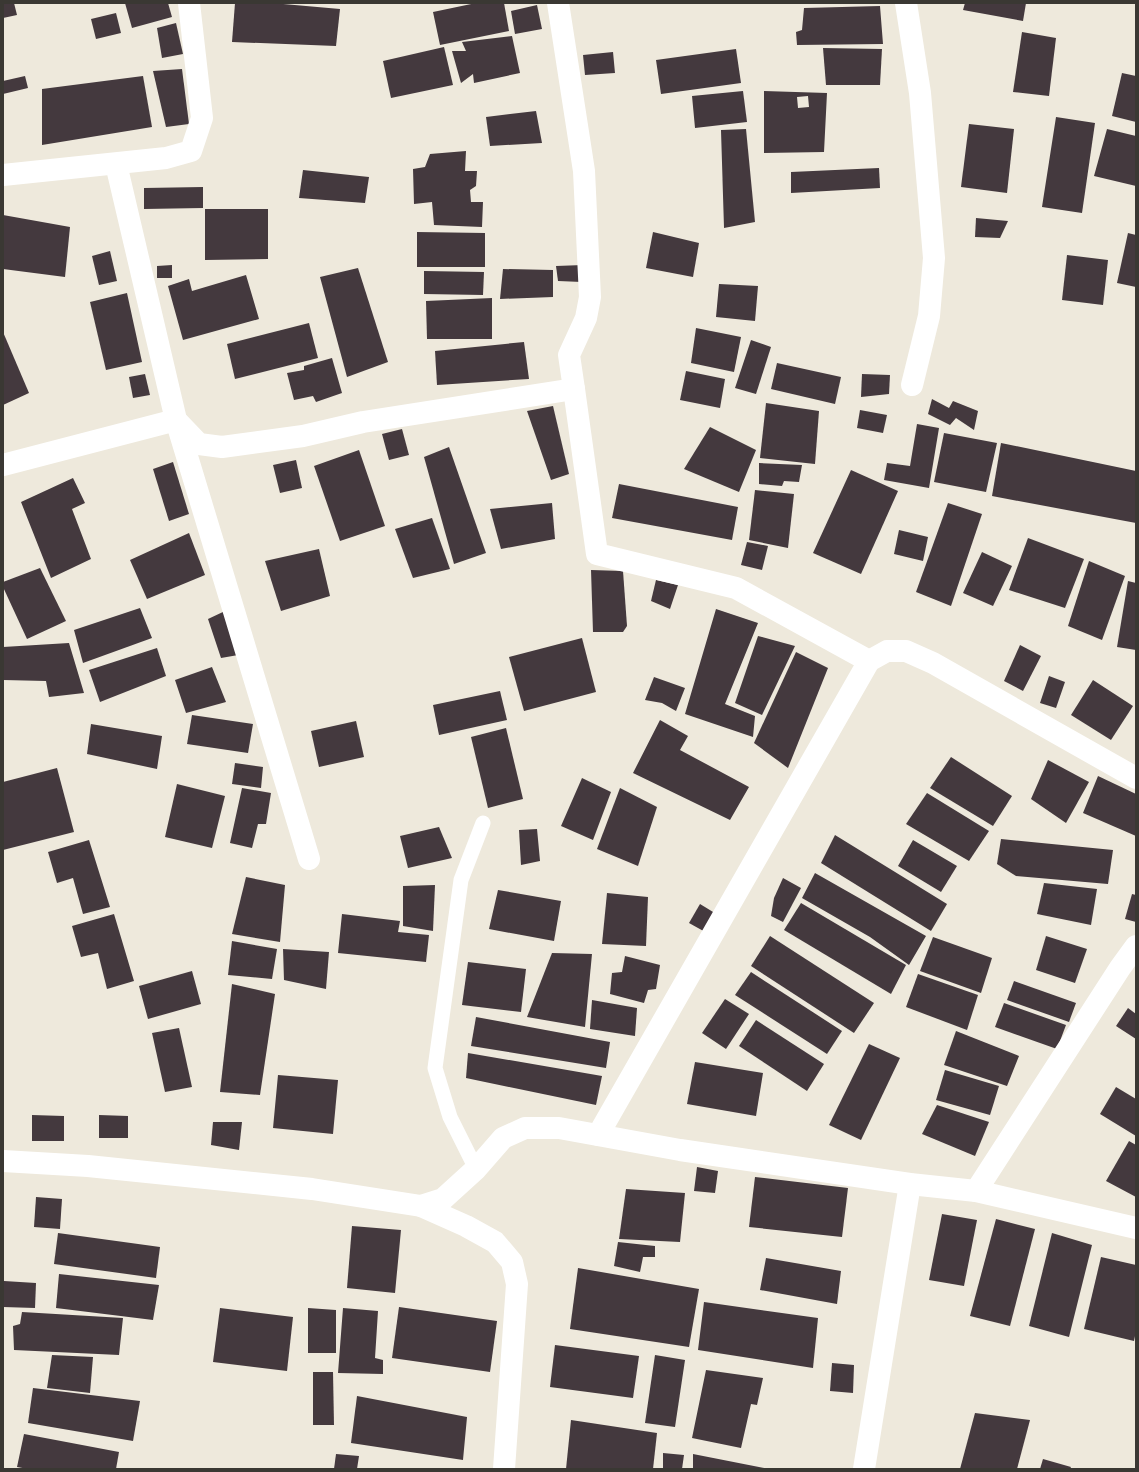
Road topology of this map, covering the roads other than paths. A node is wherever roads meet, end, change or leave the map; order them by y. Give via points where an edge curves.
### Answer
1 (189, 3) edge
2 (558, 3) edge
3 (906, 3) edge
4 (116, 164) junction
5 (3, 174) edge
6 (912, 385) dead end
7 (574, 389) junction
8 (176, 420) junction
9 (3, 465) edge
10 (868, 661) junction
11 (1136, 778) edge
12 (483, 823) dead end
13 (309, 859) dead end
14 (1136, 946) edge
15 (598, 1135) junction
16 (3, 1161) edge
17 (476, 1169) junction
18 (910, 1184) junction
19 (976, 1191) junction
20 (421, 1206) junction
21 (1136, 1228) edge
22 (504, 1469) edge
23 (864, 1469) edge

1 - 4 street via 202,118 191,151 166,158
2 - 7 street via 584,171 590,297 586,318 570,355
3 - 6 street via 920,93 934,258 929,316
4 - 5 street
4 - 8 street
7 - 8 street via 363,422 303,436 222,447 199,444
7 - 10 street via 597,554 736,588
8 - 9 street
8 - 13 street
10 - 11 street via 887,651 906,651 933,663
10 - 15 street
12 - 17 lane via 461,880 435,1068 450,1117
14 - 19 street
15 - 17 street via 559,1128 525,1128 503,1138
15 - 18 street via 680,1150
16 - 20 street via 88,1166 312,1189
17 - 20 street via 443,1199
18 - 19 street
18 - 23 street
19 - 21 street
20 - 22 street via 495,1242 512,1262 517,1284

